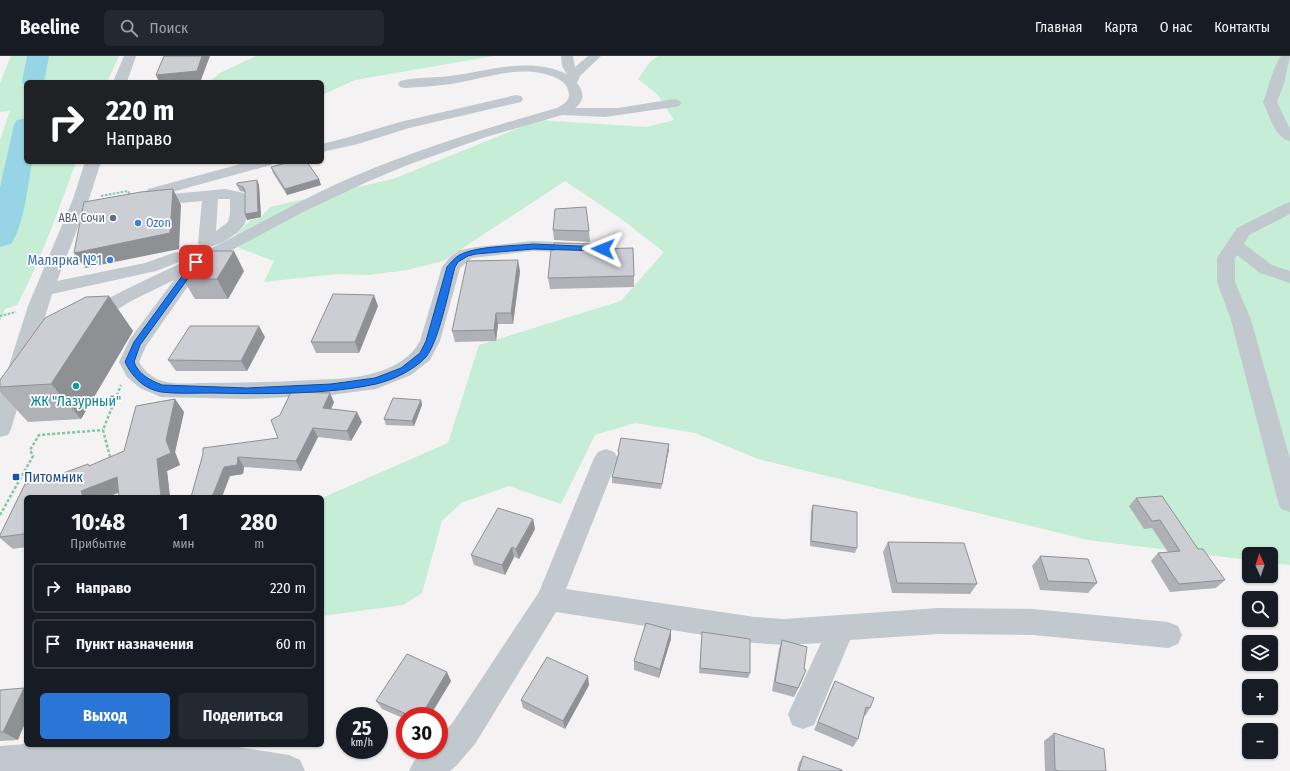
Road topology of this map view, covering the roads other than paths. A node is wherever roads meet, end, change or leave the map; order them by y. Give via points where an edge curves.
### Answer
1 (130, 56) edge
2 (567, 56) edge
3 (595, 56) edge
4 (1287, 56) edge
5 (572, 79) junction
6 (121, 80) edge
7 (405, 84) dead end
8 (516, 99) dead end
9 (674, 103) dead end
10 (562, 111) junction
11 (1290, 137) edge
12 (324, 148) edge
13 (92, 164) edge
14 (258, 164) edge
15 (210, 196) junction
16 (99, 200) edge
17 (1290, 207) edge
18 (77, 208) junction
19 (207, 243) junction
20 (1234, 245) junction
21 (603, 249) edge
22 (196, 262) junction
23 (1290, 278) edge
24 (44, 290) junction
25 (73, 326) edge
26 (41, 346) edge
27 (21, 357) junction
28 (0, 429) edge
29 (606, 458) dead end
30 (1290, 502) edge
31 (549, 599) junction
32 (842, 628) junction
33 (1168, 635) dead end
34 (803, 714) dead end
35 (0, 762) edge
36 (289, 771) edge
37 (425, 771) edge

1 - 6 street
2 - 5 street
3 - 5 street
4 - 11 street via 1281,65 1270,102 1285,133
5 - 7 street via 566,79 552,71 514,68 450,80
5 - 10 street via 576,97 573,104
8 - 12 street via 405,125
9 - 10 street via 605,114
10 - 22 street via 481,134 400,163 297,209
13 - 18 street
14 - 15 street via 176,184 133,199 153,201
15 - 19 street
15 - 19 street via 238,196 239,220 232,229
16 - 18 street
17 - 20 street via 1243,232
18 - 24 street
19 - 24 street via 150,268
20 - 23 street via 1266,269
20 - 30 street via 1226,258 1226,282 1241,320
21 - 22 street via 533,246 466,254 451,267 430,341 423,355 404,370 376,381 331,387 247,391 161,388 148,383 134,372 129,362 137,344
22 - 25 street via 126,296
24 - 27 street
26 - 27 street
27 - 28 street
29 - 31 street
31 - 32 street via 755,630 784,632
31 - 37 street via 464,733 445,755
32 - 33 street via 938,621 1032,622
32 - 34 street
35 - 36 street via 44,758 221,760

